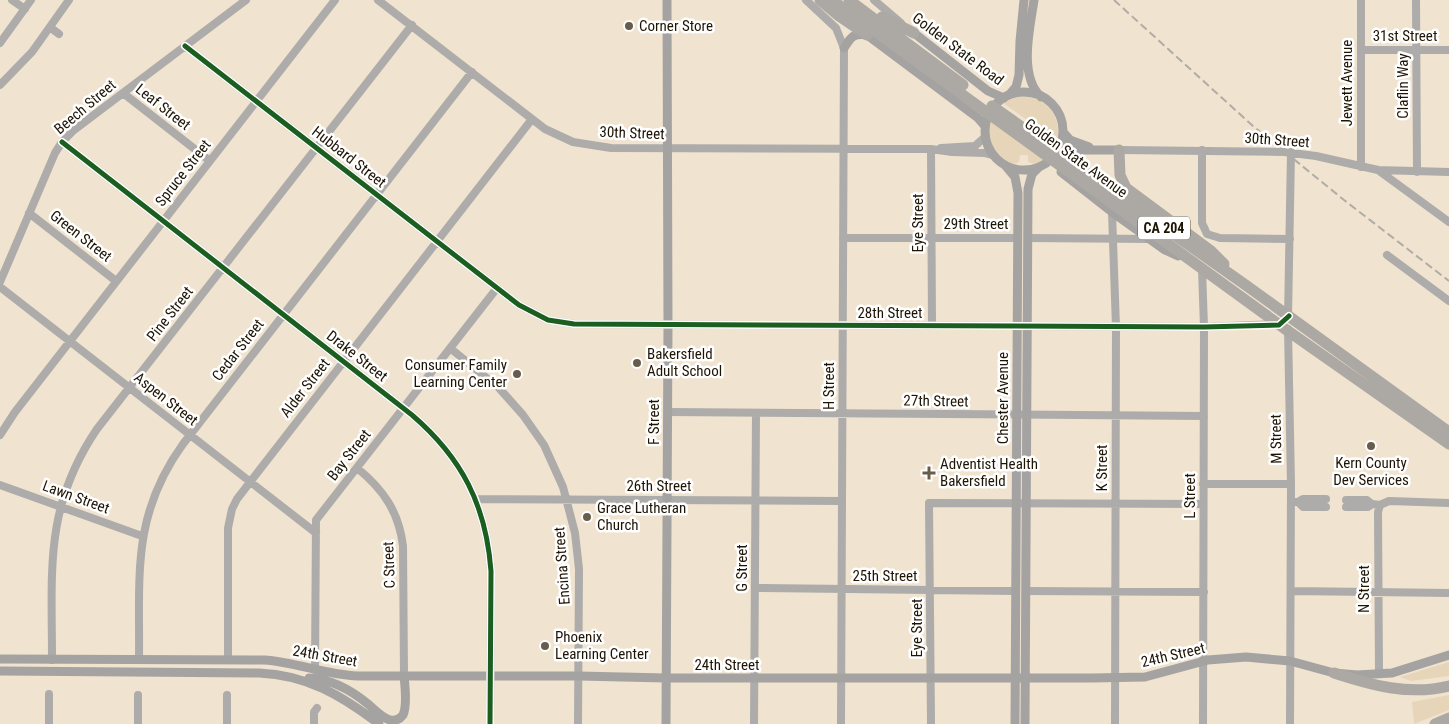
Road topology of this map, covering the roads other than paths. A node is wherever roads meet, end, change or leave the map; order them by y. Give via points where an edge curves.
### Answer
1 (12, 0) edge
2 (31, 0) edge
3 (69, 0) edge
4 (246, 0) edge
5 (335, 0) edge
6 (378, 0) edge
7 (667, 0) edge
8 (806, 0) edge
9 (820, 0) edge
10 (832, 0) edge
11 (849, 0) edge
12 (854, 0) edge
13 (874, 0) edge
14 (1024, 0) edge
15 (1034, 0) edge
16 (1361, 0) edge
17 (1416, 0) edge
18 (24, 9) junction
19 (412, 25) junction
20 (50, 28) junction
21 (914, 33) junction
22 (59, 34) dead end
23 (867, 36) junction
24 (0, 43) edge
25 (185, 46) junction
26 (844, 48) junction
27 (1361, 50) junction
28 (1416, 50) junction
29 (1449, 50) edge
30 (472, 72) junction
31 (0, 85) edge
32 (963, 90) junction
33 (122, 93) junction
34 (1006, 96) junction
35 (1042, 97) junction
36 (256, 101) junction
37 (532, 119) junction
38 (985, 126) junction
39 (1063, 132) junction
40 (985, 136) junction
41 (62, 142) junction
42 (316, 148) junction
43 (667, 148) junction
44 (844, 149) junction
45 (931, 149) junction
46 (1057, 150) junction
47 (1102, 150) junction
48 (1119, 150) junction
49 (1202, 150) junction
50 (1291, 152) junction
51 (993, 155) junction
52 (210, 161) junction
53 (1005, 165) junction
54 (1042, 165) junction
55 (1361, 166) junction
56 (1378, 170) junction
57 (1416, 172) junction
58 (1449, 172) edge
59 (1078, 173) junction
60 (376, 194) junction
61 (1112, 212) junction
62 (29, 213) junction
63 (163, 221) junction
64 (1449, 222) edge
65 (843, 238) junction
66 (932, 238) junction
67 (1018, 238) junction
68 (1028, 238) junction
69 (1114, 238) junction
70 (1290, 238) junction
71 (1150, 239) junction
72 (437, 241) junction
73 (1387, 255) dead end
74 (223, 268) junction
75 (1202, 269) junction
76 (116, 281) junction
77 (0, 282) edge
78 (1247, 286) junction
79 (0, 287) edge
80 (497, 288) junction
81 (1449, 302) edge
82 (283, 314) junction
83 (1288, 316) junction
84 (668, 324) junction
85 (843, 325) junction
86 (932, 326) junction
87 (1017, 326) junction
88 (1028, 326) junction
89 (1116, 327) junction
90 (1204, 327) junction
91 (1284, 328) junction
92 (70, 341) junction
93 (450, 348) junction
94 (343, 361) junction
95 (130, 388) junction
96 (1382, 398) junction
97 (403, 408) junction
98 (668, 412) junction
99 (756, 413) junction
100 (842, 413) junction
101 (1017, 415) junction
102 (1027, 415) junction
103 (1116, 415) junction
104 (1204, 416) junction
105 (1449, 432) edge
106 (0, 435) edge
107 (190, 435) junction
108 (1449, 438) edge
109 (1449, 444) edge
110 (356, 468) junction
111 (250, 481) junction
112 (1203, 484) junction
113 (1291, 484) junction
114 (0, 485) edge
115 (476, 499) junction
116 (568, 500) junction
117 (667, 500) junction
118 (756, 500) junction
119 (842, 501) junction
120 (1295, 502) junction
121 (1016, 503) junction
122 (1027, 503) junction
123 (1326, 503) dead end
124 (1346, 503) dead end
125 (1449, 503) edge
126 (1116, 504) junction
127 (1203, 504) junction
128 (1376, 504) junction
129 (60, 506) junction
130 (316, 533) junction
131 (142, 536) junction
132 (755, 588) junction
133 (930, 589) junction
134 (842, 590) junction
135 (1016, 591) junction
136 (1026, 591) junction
137 (1115, 591) junction
138 (1291, 591) junction
139 (1204, 592) junction
140 (1378, 592) junction
141 (1449, 593) edge
142 (1026, 626) junction
143 (1449, 655) edge
144 (0, 659) edge
145 (228, 659) junction
146 (52, 660) junction
147 (139, 660) junction
148 (1290, 661) junction
149 (1204, 662) junction
150 (315, 670) junction
151 (0, 671) edge
152 (1334, 673) junction
153 (1379, 674) junction
154 (404, 676) junction
155 (491, 676) junction
156 (579, 676) junction
157 (293, 677) junction
158 (666, 678) junction
159 (755, 678) junction
160 (841, 678) junction
161 (931, 678) junction
162 (1015, 678) junction
163 (1026, 678) junction
164 (1115, 678) junction
165 (1449, 686) edge
166 (49, 694) dead end
167 (227, 694) dead end
168 (138, 695) dead end
169 (317, 708) dead end
170 (49, 724) edge
171 (138, 724) edge
172 (227, 724) edge
173 (314, 724) edge
174 (379, 724) edge
175 (490, 724) edge
176 (578, 724) edge
177 (666, 724) edge
178 (754, 724) edge
179 (841, 724) edge
180 (931, 724) edge
181 (1015, 724) edge
182 (1025, 724) edge
183 (1115, 724) edge
184 (1203, 724) edge
185 (1290, 724) edge

1 - 18 street
2 - 18 street
3 - 20 street
4 - 25 street, Beech Street
5 - 36 street, Spruce Street
6 - 19 street, 30th Street
7 - 43 main road, F Street
8 - 26 street via 836,28
9 - 23 highway
10 - 32 highway, Golden State Avenue / CA 204
11 - 32 highway, Golden State Avenue / CA 204
12 - 21 highway
13 - 21 street, Golden State Road
14 - 34 main road via 1019,75 1016,87
15 - 35 main road via 1028,68 1031,82
16 - 27 street, Jewett Avenue
17 - 28 street, Claflin Way
18 - 24 street
19 - 30 street, 30th Street
19 - 42 street, Pine Street
20 - 22 street
20 - 31 street
21 - 34 main road, Golden State Road via 988,91
23 - 26 main road via 855,35
23 - 38 main road
25 - 33 street, Beech Street
25 - 36 street, Hubbard Street
26 - 44 street, H Street
27 - 28 street, 31st Street
27 - 55 street, Jewett Avenue
28 - 29 street, 31st Street
28 - 57 street, Claflin Way
30 - 37 street, 30th Street
30 - 60 street, Cedar Street
32 - 59 highway, Golden State Avenue / CA 204
33 - 41 street, Beech Street
33 - 52 street, Leaf Street
34 - 35 main road via 1026,92
34 - 38 main road via 993,107
35 - 39 main road via 1060,116
36 - 42 street, Hubbard Street
36 - 52 street, Spruce Street
37 - 43 street, 30th Street via 555,135 581,144 611,148
37 - 72 street, Alder Street
38 - 40 main road
39 - 46 main road
39 - 47 main road, 30th Street via 1070,140
40 - 45 street, 30th Street via 975,146
40 - 51 main road
41 - 62 street, Beech Street
41 - 63 street, Drake Street
42 - 60 street, Hubbard Street
42 - 74 street, Pine Street
43 - 44 street, 30th Street
43 - 84 main road, F Street
44 - 45 street, 30th Street
44 - 65 street, H Street
45 - 51 street, 30th Street
45 - 66 street, Eye Street
46 - 47 main road, 30th Street
46 - 54 main road
47 - 48 main road, 30th Street
48 - 49 street, 30th Street
48 - 78 highway via 1120,174 1126,188 1211,251
49 - 50 street, 30th Street
49 - 70 street via 1202,223 1207,234 1220,238
50 - 55 street, 30th Street
50 - 70 street
51 - 53 main road
52 - 63 street, Spruce Street
53 - 54 main road via 1025,170
53 - 67 main road, Chester Avenue via 1018,184
54 - 61 main road via 1060,172
54 - 68 main road, Chester Avenue via 1032,174 1029,183
55 - 56 street, 30th Street
56 - 57 street, 30th Street
56 - 64 street
57 - 58 street, 30th Street
59 - 75 highway, Golden State Avenue / CA 204
59 - 78 highway, Golden State Avenue / CA 204
60 - 72 street, Hubbard Street
60 - 82 street, Cedar Street
61 - 69 street, K Street
61 - 71 main road
62 - 76 street, Green Street
62 - 77 street, Beech Street
63 - 74 street, Drake Street
63 - 76 street, Spruce Street
65 - 66 street, 29th Street
65 - 85 street, H Street
66 - 67 street, 29th Street
66 - 86 street, Eye Street
67 - 87 main road, Chester Avenue
68 - 69 street, 29th Street
68 - 88 main road, Chester Avenue
69 - 71 street, 29th Street
69 - 89 street, K Street
70 - 83 street
71 - 75 main road
72 - 80 street, Hubbard Street
72 - 94 street, Alder Street
73 - 81 street
74 - 82 street, Drake Street
74 - 95 street, Pine Street
75 - 90 street, L Street
75 - 91 highway, Golden State Avenue / CA 204
76 - 92 street, Spruce Street
78 - 83 highway, Golden State Avenue / CA 204
79 - 92 street, Aspen Street
80 - 84 street, 28th Street via 528,311 560,323
80 - 93 street, Bay Street
82 - 94 street, Drake Street
82 - 107 street, Cedar Street
83 - 91 street
83 - 105 highway, Golden State Avenue / CA 204
84 - 85 street, 28th Street
84 - 98 main road, F Street
85 - 86 street, 28th Street
85 - 100 street, H Street
86 - 87 street, 28th Street
87 - 88 street, 28th Street
87 - 101 main road, Chester Avenue
88 - 89 street, 28th Street
88 - 102 main road, Chester Avenue
89 - 90 street, 28th Street
89 - 103 street, K Street
90 - 91 street, 28th Street
90 - 104 street, L Street
91 - 96 highway, Golden State Avenue / CA 204
91 - 113 street, M Street
92 - 95 street, Aspen Street
92 - 106 street, Spruce Street via 14,412
93 - 97 street, Bay Street
93 - 116 street, Encina Street via 499,388 523,415 552,462
94 - 97 street, Drake Street
94 - 111 street, Alder Street
95 - 107 street, Aspen Street
95 - 129 street, Pine Street via 80,457
96 - 108 highway via 1397,403
96 - 109 highway, Golden State Avenue / CA 204
97 - 110 street, Bay Street
97 - 115 street, Drake Street via 446,448
98 - 99 street, 27th Street
98 - 117 main road, F Street
99 - 100 street, 27th Street
99 - 118 street, G Street
100 - 101 street, 27th Street
100 - 119 street, H Street
101 - 102 street, 27th Street
101 - 121 main road, Chester Avenue
102 - 103 street, 27th Street
102 - 122 main road, Chester Avenue
103 - 104 street, 27th Street
103 - 126 street, K Street
104 - 112 street, L Street
107 - 111 street, Aspen Street
107 - 131 street, Cedar Street via 156,488
110 - 130 street, Bay Street via 316,520
110 - 154 street, C Street via 384,494 402,534
111 - 130 street, Aspen Street
111 - 145 street, Alder Street via 234,504 228,528
112 - 113 street
112 - 127 street, L Street
113 - 120 street, M Street
114 - 129 street, Lawn Street
115 - 116 street, 26th Street
115 - 155 street, Drake Street via 490,553
116 - 117 street, 26th Street
116 - 156 street, Encina Street via 578,551
117 - 118 street, 26th Street
117 - 158 main road, F Street
118 - 119 street, 26th Street
118 - 132 street, G Street
119 - 134 street, H Street
120 - 123 street via 1303,507
120 - 138 street, M Street
121 - 122 street
121 - 133 street, Eye Street via 930,503
121 - 135 main road, Chester Avenue
122 - 126 street
122 - 136 main road, Chester Avenue
124 - 128 street via 1367,500
125 - 128 street via 1390,501
126 - 127 street
126 - 137 street, K Street
127 - 139 street, L Street
128 - 140 street, N Street
129 - 131 street, Lawn Street
129 - 146 street, Pine Street via 52,559
130 - 150 street, Bay Street
131 - 147 street, Cedar Street
132 - 134 street, 25th Street
132 - 159 street, G Street
133 - 134 street, 25th Street
133 - 135 street, 25th Street
133 - 161 street, Eye Street
134 - 160 street, H Street
135 - 142 main road via 1021,620
135 - 162 main road, Chester Avenue
136 - 137 street
136 - 142 main road, Chester Avenue
137 - 139 street
137 - 164 street, K Street
138 - 140 street
138 - 148 street, M Street
139 - 149 street, L Street
140 - 141 street
140 - 153 street, N Street
142 - 163 main road, Chester Avenue
143 - 153 main road, 24th Street via 1400,671
144 - 146 main road, 24th Street
145 - 147 main road, 24th Street
145 - 150 main road, 24th Street via 274,660
146 - 147 main road, 24th Street
148 - 149 main road, 24th Street via 1246,657
148 - 152 main road, 24th Street
148 - 185 street, M Street
149 - 164 main road, 24th Street via 1151,676
149 - 184 street, L Street
150 - 154 main road, 24th Street via 342,675
151 - 157 main road, 24th Street via 259,673
152 - 153 main road, 24th Street
152 - 165 highway via 1391,689 1424,690
154 - 155 main road, 24th Street
154 - 157 main road via 404,712 395,720 387,719 358,696 329,682
155 - 156 main road, 24th Street
155 - 175 street, Drake Street
156 - 158 main road, 24th Street
156 - 176 street, Encina Street
157 - 174 main road, 24th Street via 330,691
158 - 159 main road, 24th Street
158 - 177 main road, F Street
159 - 160 main road, 24th Street
159 - 178 street, G Street
160 - 161 main road, 24th Street
160 - 179 street, H Street
161 - 162 main road, 24th Street
161 - 180 street, Eye Street
162 - 163 main road, 24th Street
162 - 181 main road, Chester Avenue
163 - 164 main road, 24th Street
163 - 182 main road, Chester Avenue
164 - 183 street, K Street
166 - 170 street
167 - 172 street
168 - 171 street
169 - 173 street

